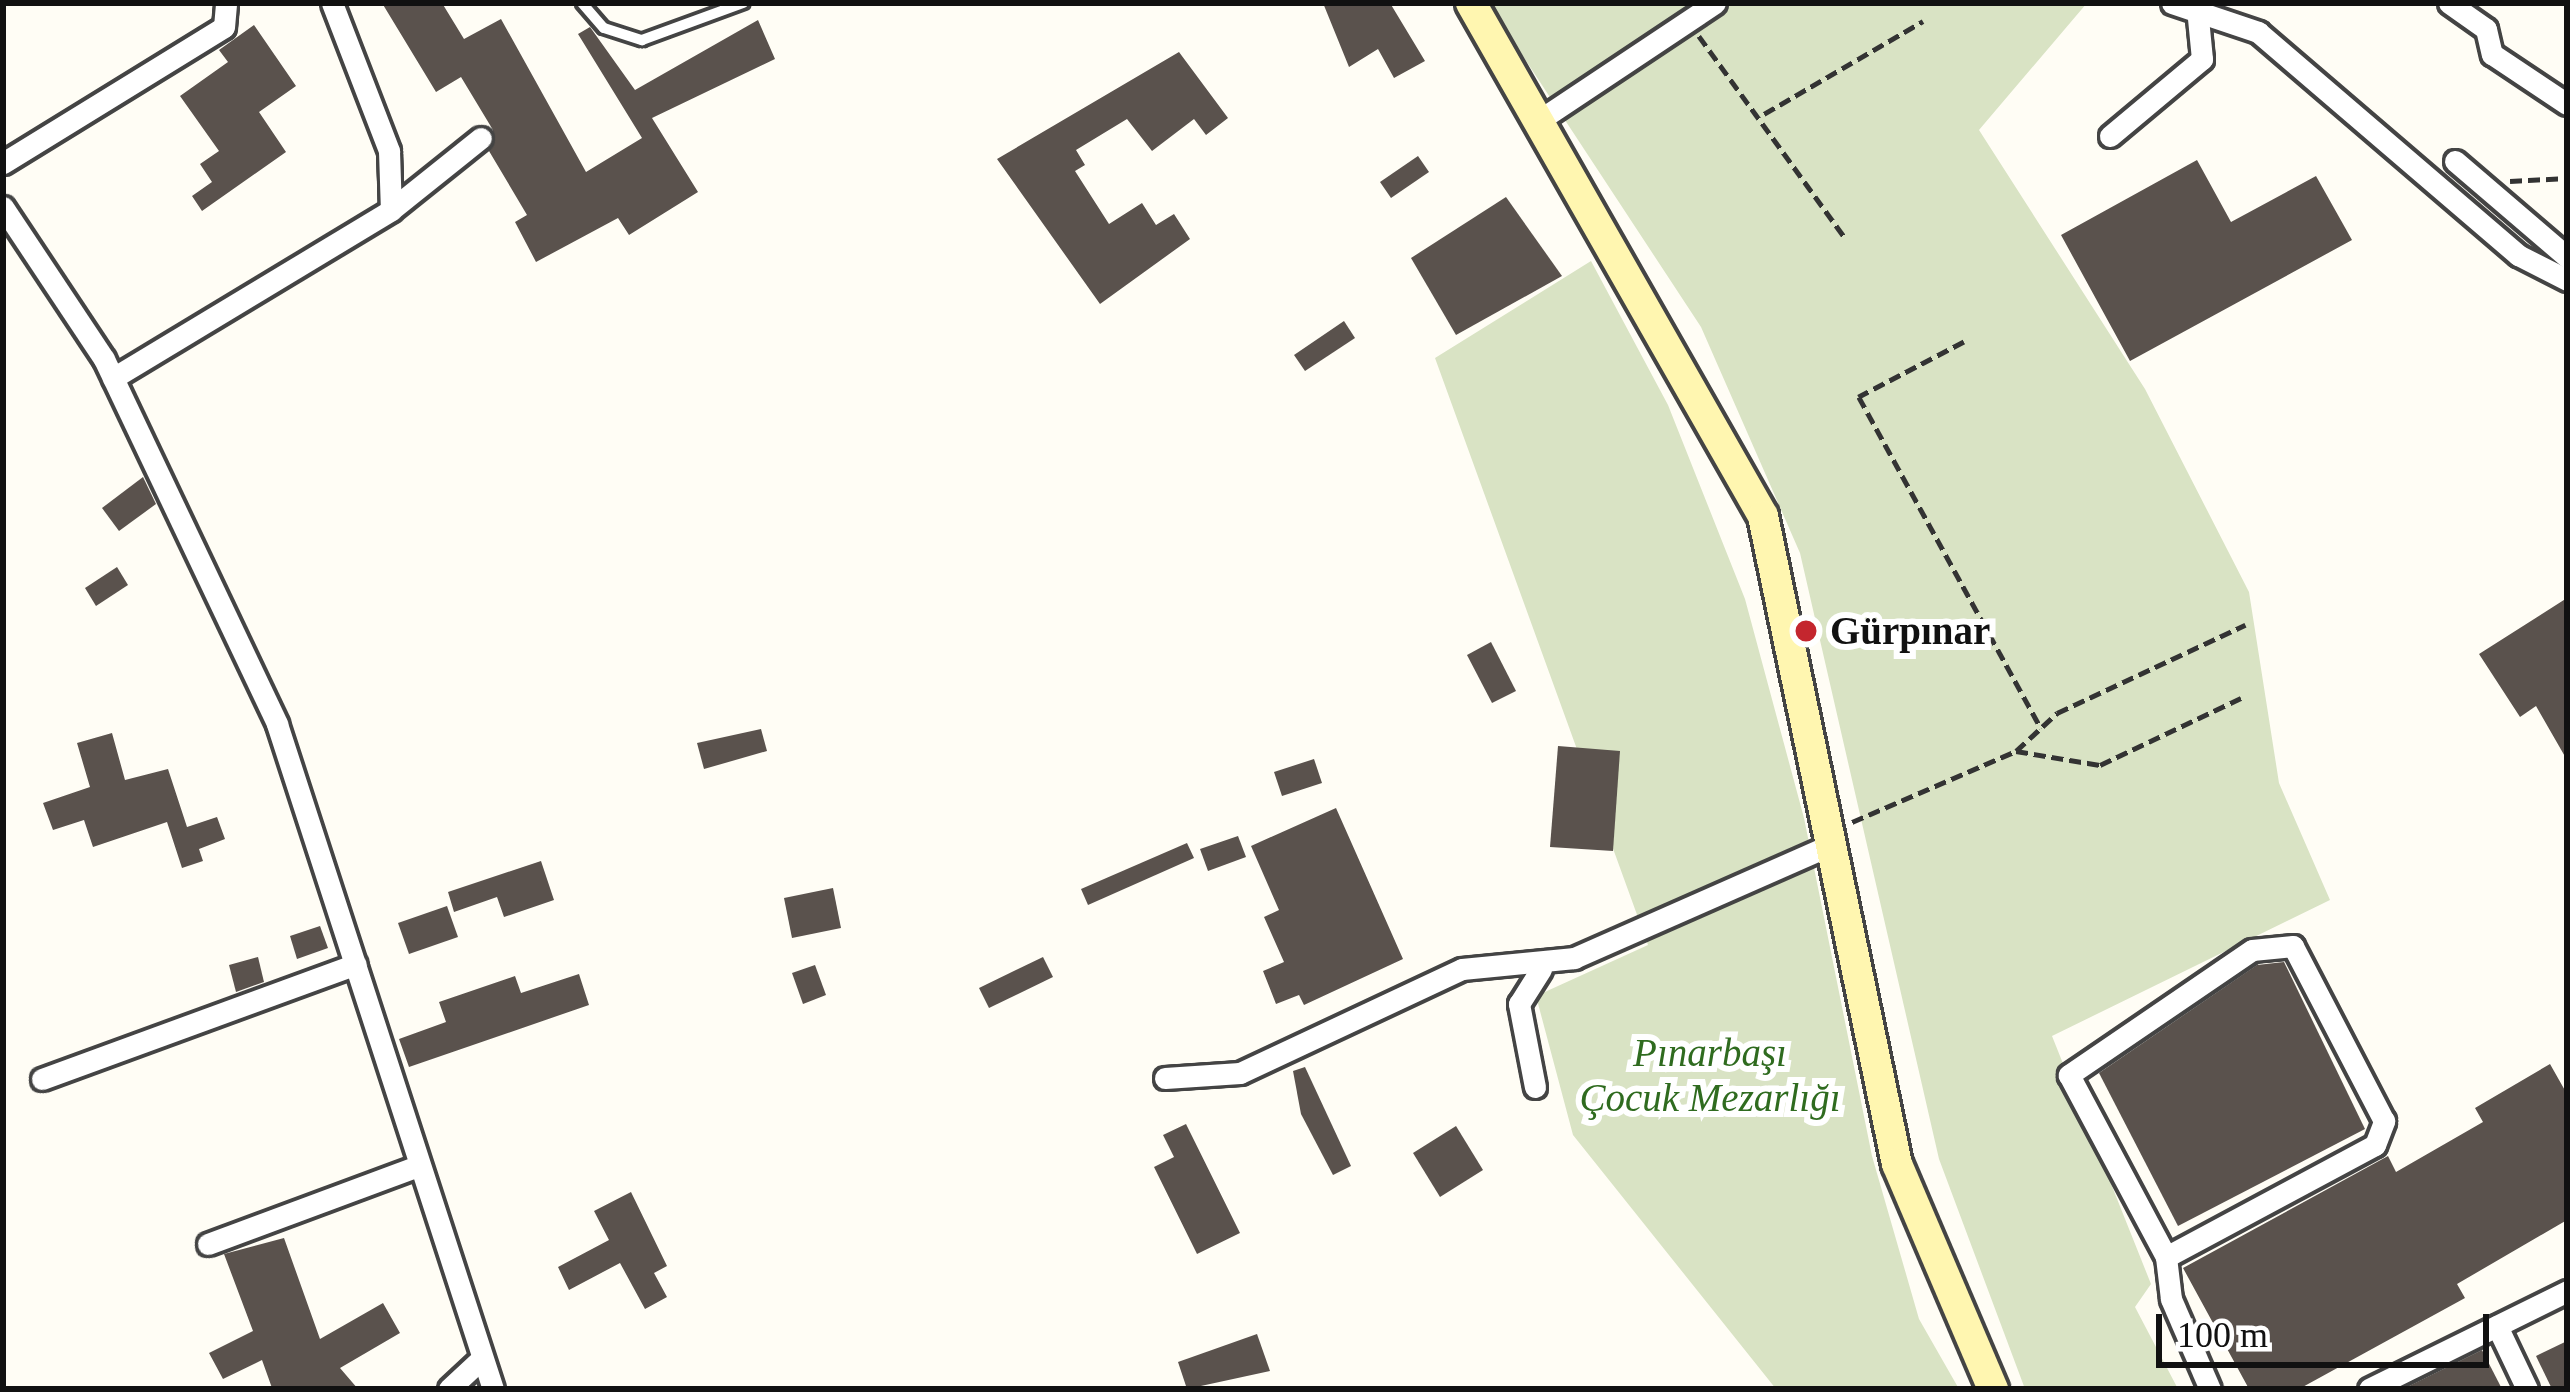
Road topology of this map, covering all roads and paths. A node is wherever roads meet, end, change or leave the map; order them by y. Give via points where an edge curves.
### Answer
1 (226, 3) edge
2 (332, 3) edge
3 (583, 3) edge
4 (743, 3) edge
5 (1471, 3) edge
6 (1715, 3) edge
7 (2172, 3) edge
8 (2449, 3) edge
9 (2197, 8) junction
10 (1923, 21) dead end
11 (1688, 22) junction
12 (2567, 104) edge
13 (1764, 115) junction
14 (1540, 119) junction
15 (2110, 136) dead end
16 (481, 138) dead end
17 (2455, 161) dead end
18 (3, 163) edge
19 (3, 207) edge
20 (391, 210) junction
21 (1846, 239) dead end
22 (2567, 257) edge
23 (2567, 280) edge
24 (1964, 342) dead end
25 (113, 378) junction
26 (2245, 625) dead end
27 (2241, 698) dead end
28 (2041, 728) junction
29 (2016, 751) junction
30 (1832, 838) junction
31 (356, 964) junction
32 (1541, 969) junction
33 (1165, 1078) dead end
34 (42, 1079) dead end
35 (1534, 1088) dead end
36 (415, 1167) junction
37 (208, 1244) dead end
38 (2166, 1258) junction
39 (2567, 1291) edge
40 (2497, 1326) junction
41 (480, 1360) junction
42 (449, 1389) edge
43 (493, 1389) edge
44 (1994, 1389) edge
45 (2210, 1389) edge
46 (2369, 1389) edge
47 (2527, 1389) edge

1 - 18 street via 224,26
2 - 20 street via 388,151
3 - 4 lane via 604,28 643,40
5 - 14 main road
6 - 11 street
7 - 9 street
8 - 12 street via 2486,29 2492,54
9 - 15 street via 2202,59
9 - 23 street via 2258,32 2518,254
10 - 13 path
11 - 13 path
11 - 14 street
13 - 21 path
14 - 30 main road via 1763,516
16 - 20 street
17 - 22 street
19 - 25 street
20 - 25 street
24 - 28 path via 1859,397
25 - 31 street via 277,724
26 - 28 path
27 - 29 path via 2100,765
28 - 29 path
29 - 30 path
30 - 32 street
30 - 44 main road via 1897,1164
31 - 34 street
31 - 36 street
32 - 33 street via 1462,970 1240,1073
32 - 35 street via 1519,1004
36 - 37 street
36 - 41 street
38 - 38 street via 2374,1145 2384,1120 2293,946 2252,950 2069,1075
38 - 45 street via 2166,1285
39 - 40 street
40 - 46 street
40 - 47 street
41 - 42 street
41 - 43 street

